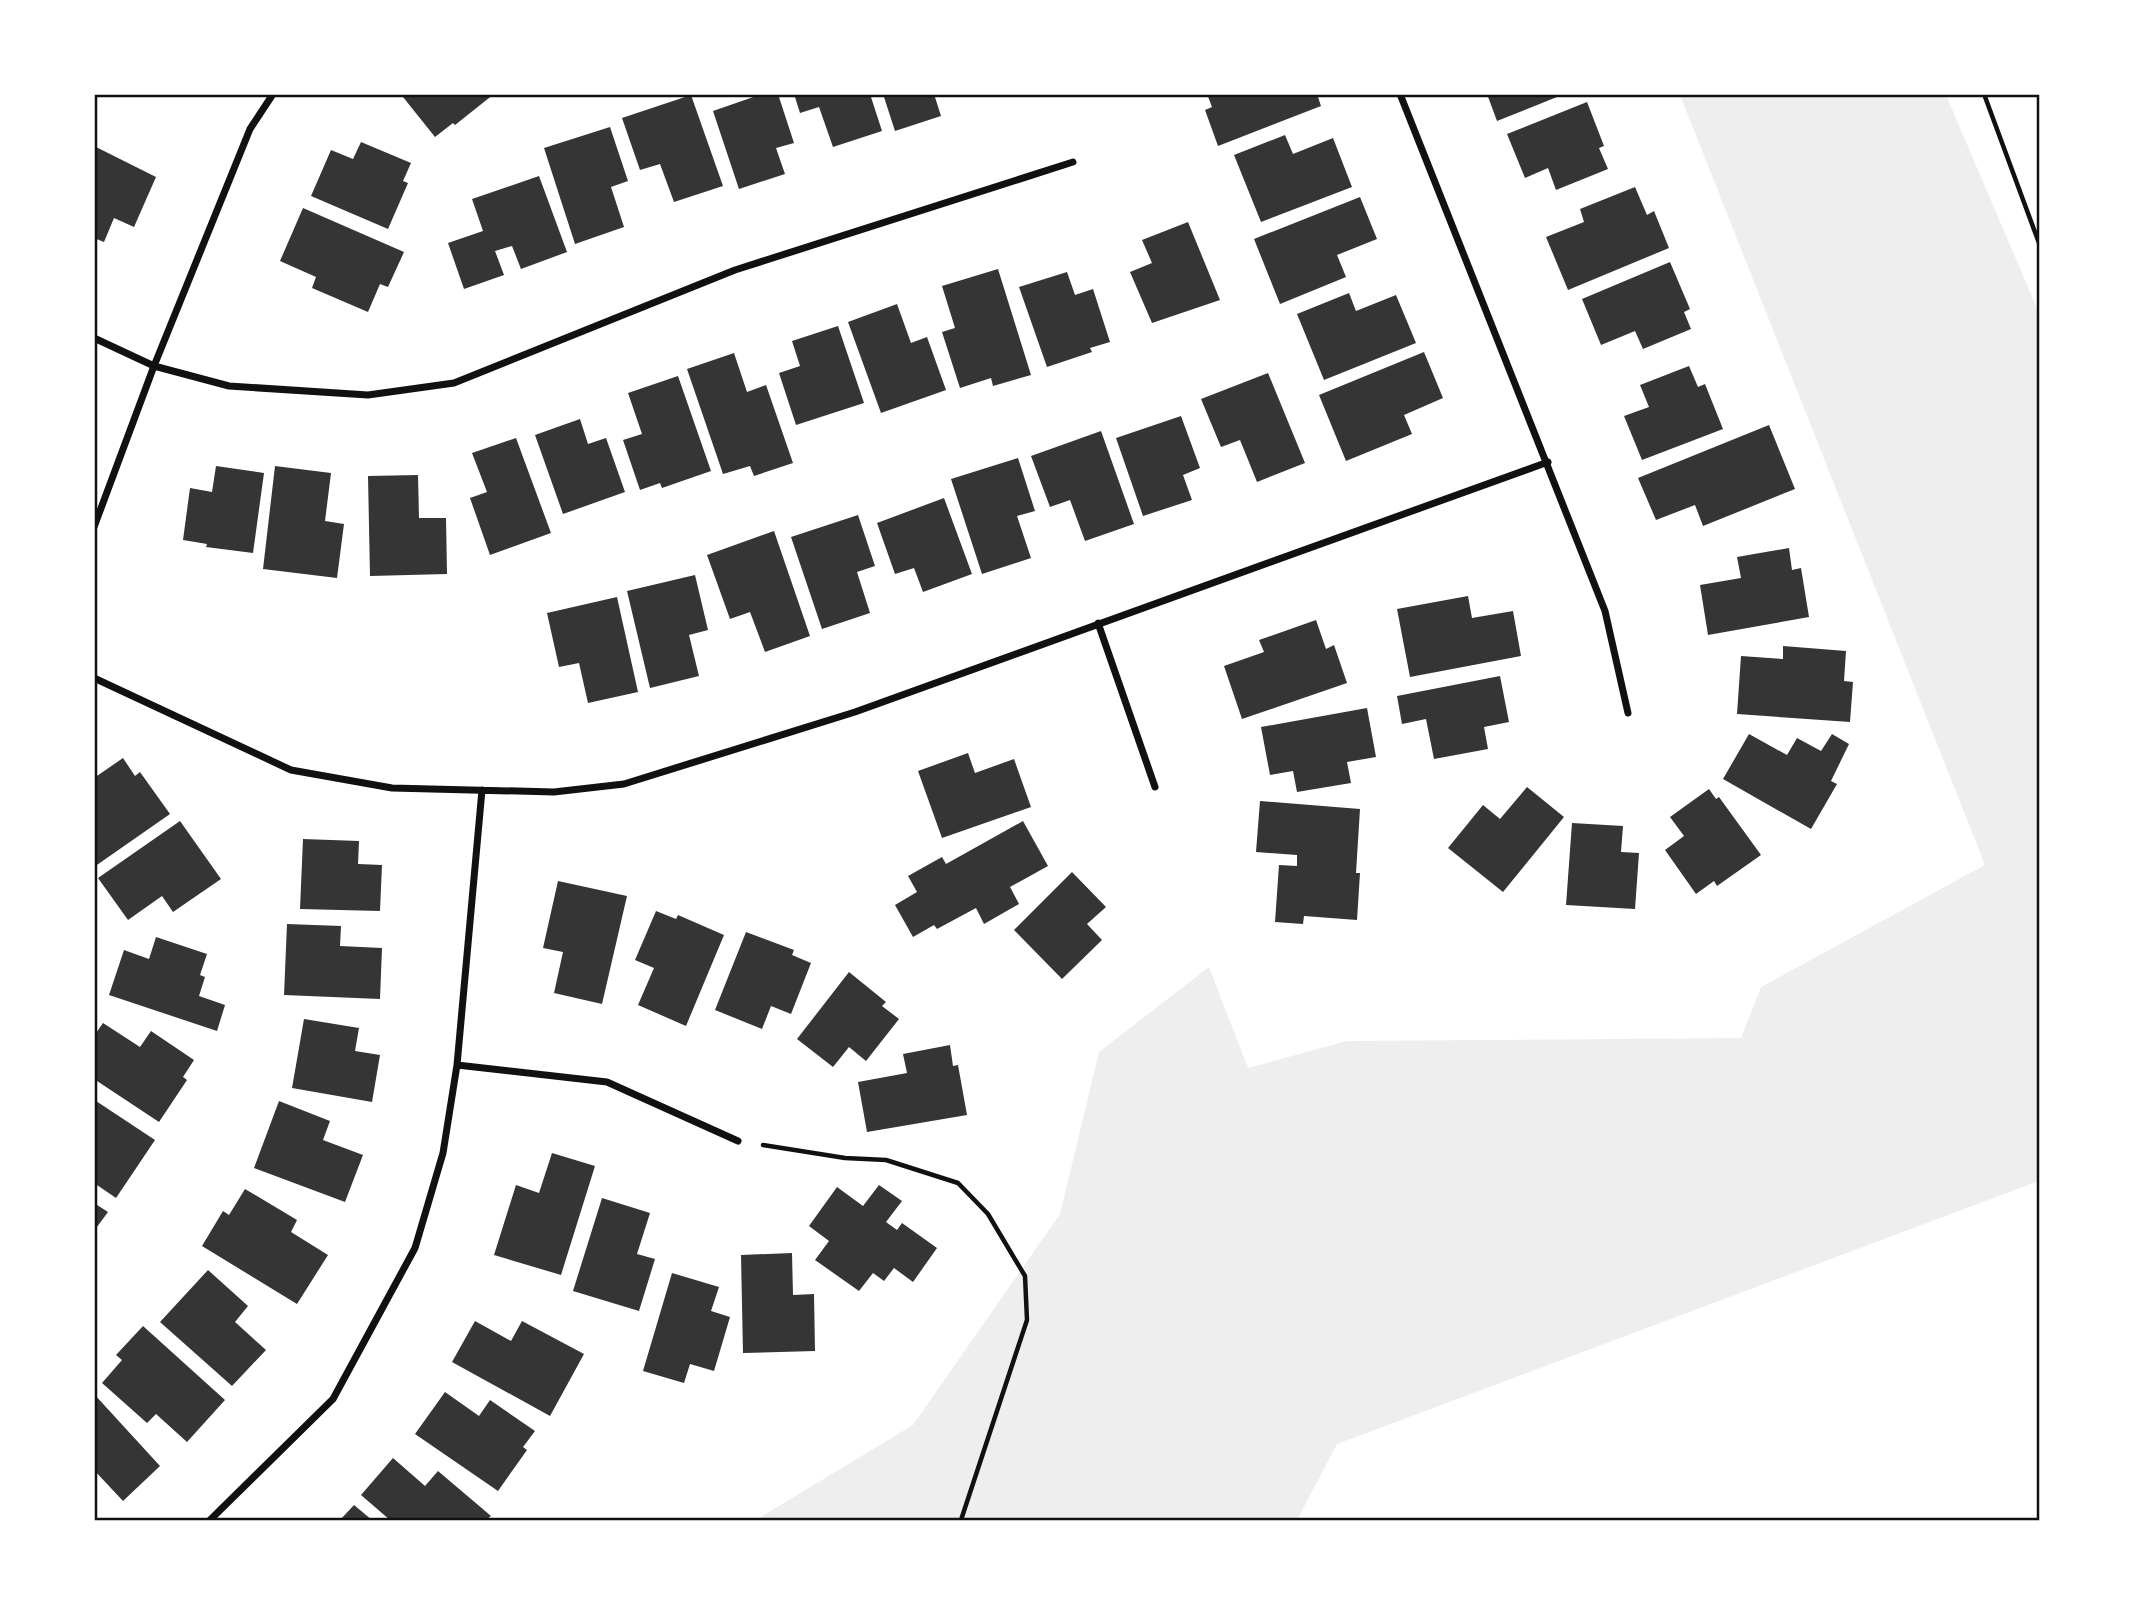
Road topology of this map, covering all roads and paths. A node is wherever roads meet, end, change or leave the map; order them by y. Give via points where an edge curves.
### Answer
1 (273, 94) edge
2 (1400, 94) edge
3 (1984, 94) edge
4 (1073, 162) dead end
5 (2039, 243) edge
6 (94, 338) edge
7 (154, 366) junction
8 (1548, 462) junction
9 (94, 527) edge
10 (1098, 623) junction
11 (94, 678) edge
12 (1628, 713) dead end
13 (1155, 787) dead end
14 (482, 790) junction
15 (457, 1065) junction
16 (738, 1141) joint
17 (210, 1521) edge
18 (961, 1521) edge

1 - 7 street via 250,129
2 - 8 street
3 - 5 path
4 - 7 street via 735,270 454,383 368,395 306,393 229,386
6 - 7 street
7 - 9 street
8 - 10 street
8 - 12 street via 1605,611
10 - 13 street
10 - 14 street via 855,712 624,783 554,792
11 - 14 street via 291,770 392,788
14 - 15 street
15 - 16 street via 607,1082
15 - 17 street via 443,1153 415,1248 334,1399
16 - 18 path via 886,1160 958,1183 988,1213 1025,1276 1027,1320

